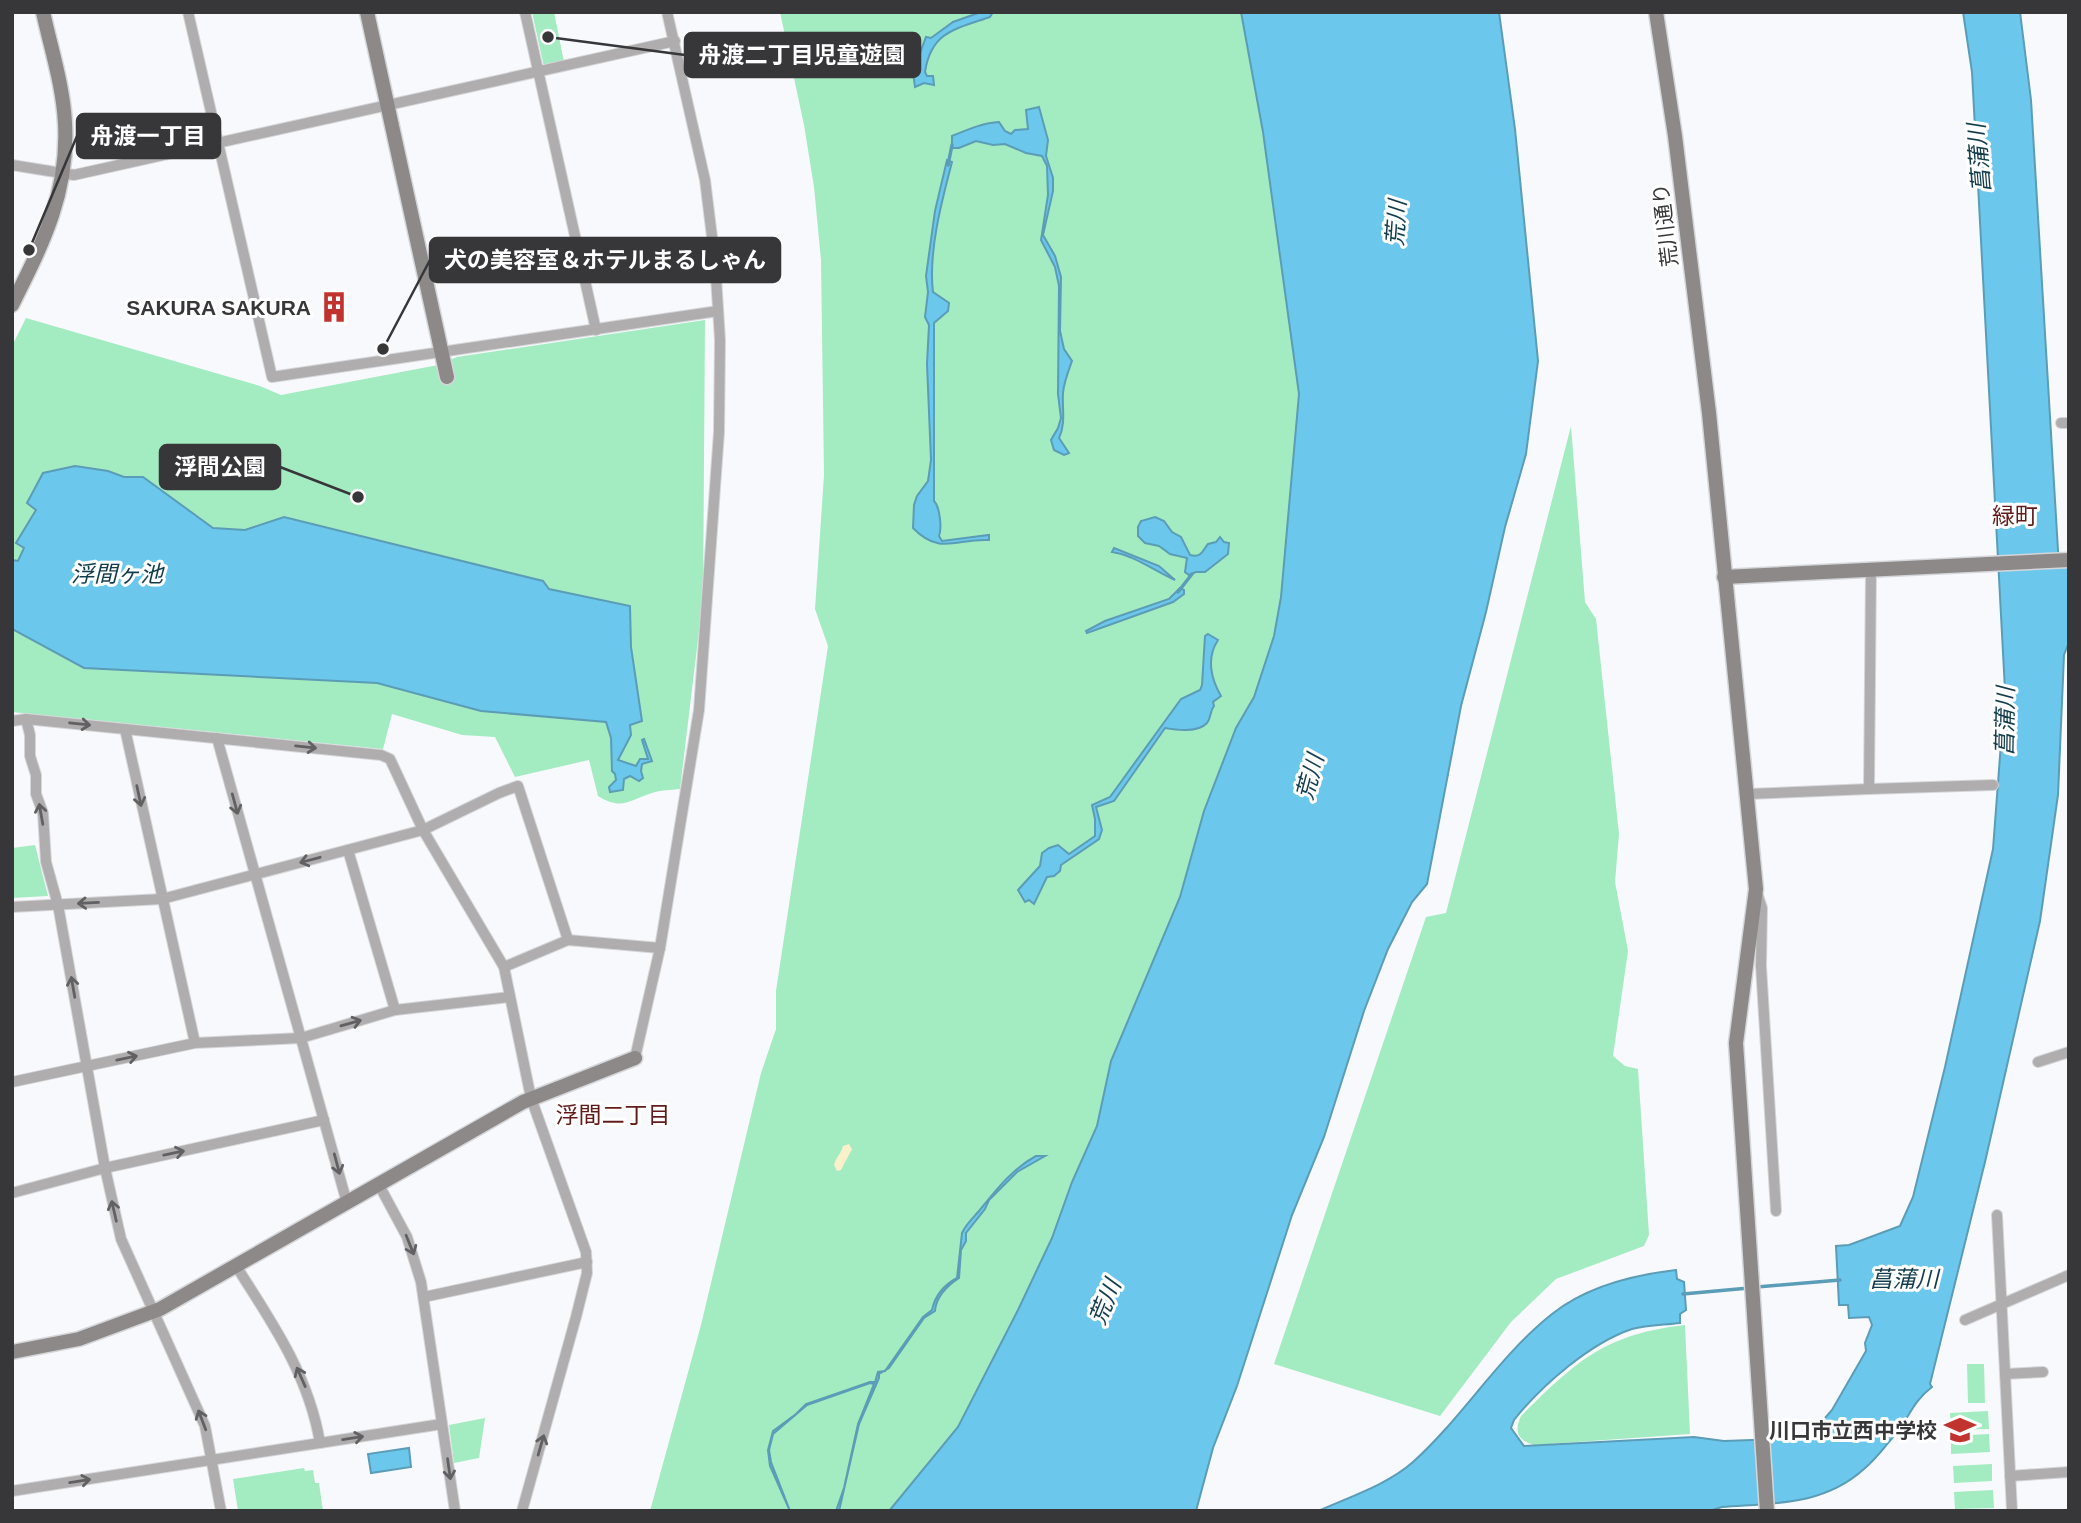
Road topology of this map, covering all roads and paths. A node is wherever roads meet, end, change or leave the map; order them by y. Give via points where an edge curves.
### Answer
1 (43, 12) edge
2 (188, 12) edge
3 (367, 12) edge
4 (525, 12) edge
5 (667, 12) edge
6 (1656, 12) edge
7 (675, 41) junction
8 (538, 72) junction
9 (387, 106) junction
10 (217, 143) junction
11 (12, 165) edge
12 (63, 175) junction
13 (12, 305) edge
14 (718, 311) junction
15 (596, 330) junction
16 (442, 354) junction
17 (447, 377) dead end
18 (2067, 560) edge
19 (1871, 569) junction
20 (1724, 577) junction
21 (26, 719) junction
22 (12, 721) edge
23 (125, 729) junction
24 (217, 738) junction
25 (1993, 785) dead end
26 (1869, 789) junction
27 (1747, 794) junction
28 (423, 830) junction
29 (348, 850) junction
30 (255, 875) junction
31 (1756, 889) junction
32 (162, 899) junction
33 (58, 905) junction
34 (12, 907) edge
35 (568, 940) junction
36 (660, 948) junction
37 (503, 967) junction
38 (510, 997) junction
39 (395, 1010) junction
40 (301, 1038) junction
41 (195, 1043) junction
42 (2069, 1052) edge
43 (635, 1058) joint
44 (2038, 1062) dead end
45 (88, 1066) junction
46 (12, 1082) edge
47 (531, 1098) junction
48 (324, 1119) junction
49 (105, 1168) junction
50 (379, 1185) junction
51 (12, 1192) edge
52 (347, 1203) junction
53 (1776, 1212) dead end
54 (1997, 1215) dead end
55 (587, 1262) junction
56 (236, 1266) junction
57 (2069, 1275) edge
58 (424, 1297) junction
59 (2001, 1305) junction
60 (153, 1312) junction
61 (1965, 1320) dead end
62 (12, 1352) edge
63 (2043, 1372) dead end
64 (2005, 1374) junction
65 (442, 1424) junction
66 (320, 1443) junction
67 (212, 1460) junction
68 (2069, 1472) edge
69 (2010, 1476) junction
70 (12, 1491) edge
71 (220, 1511) edge
72 (454, 1511) edge
73 (522, 1511) edge
74 (1768, 1511) edge
75 (2011, 1511) edge

1 - 12 street via 65,121
2 - 10 street
3 - 9 street
4 - 8 street
5 - 7 street
6 - 20 street, 荒川通り via 1711,434
7 - 8 street
7 - 14 street via 705,180
8 - 9 street
8 - 15 street
9 - 10 street
9 - 16 street
10 - 12 street
10 - 16 street via 272,377
11 - 12 street
12 - 13 street via 47,235
14 - 15 street
14 - 36 street via 719,432 700,697
15 - 16 street
16 - 17 street
18 - 19 street
19 - 20 street
19 - 26 street
20 - 27 street, 荒川通り
21 - 22 street
21 -> 23 street
33 -> 21 street via 46,862 43,813 36,794
23 - 24 street
23 -> 32 street
24 -> 28 street via 390,759
24 -> 30 street
25 - 26 street
26 - 27 street
27 - 31 street, 荒川通り
28 - 29 street
28 - 35 street via 518,786
28 - 37 street
29 -> 30 street
29 - 39 street
30 - 32 street
30 - 40 street
31 - 53 street via 1762,908 1761,966
31 - 74 street, 荒川通り via 1736,1043
32 -> 33 street
32 - 41 street
33 - 34 street
45 -> 33 street
35 - 36 street
35 - 37 street
36 - 43 street
37 - 38 street
38 - 39 street
38 - 47 street
40 -> 39 street
40 - 41 street
40 - 48 street
45 -> 41 street
42 - 44 street
43 - 47 street
45 - 46 street
45 - 49 street
47 - 50 street
47 - 55 street
49 -> 48 street
48 -> 52 street
49 - 51 street
60 -> 49 street via 121,1239
50 - 52 street
50 -> 58 street via 413,1251
52 - 56 street
54 - 59 street
55 - 58 street
73 -> 55 street
56 - 60 street
66 -> 56 street via 312,1404 297,1368
57 - 59 street
58 - 65 street
59 - 61 street
59 - 64 street
60 - 62 street via 79,1339
67 -> 60 street via 201,1415
63 - 64 street
64 - 69 street
66 -> 65 street
65 -> 72 street
66 - 67 street
70 -> 67 street
67 - 71 street
68 - 69 street
69 - 75 street

